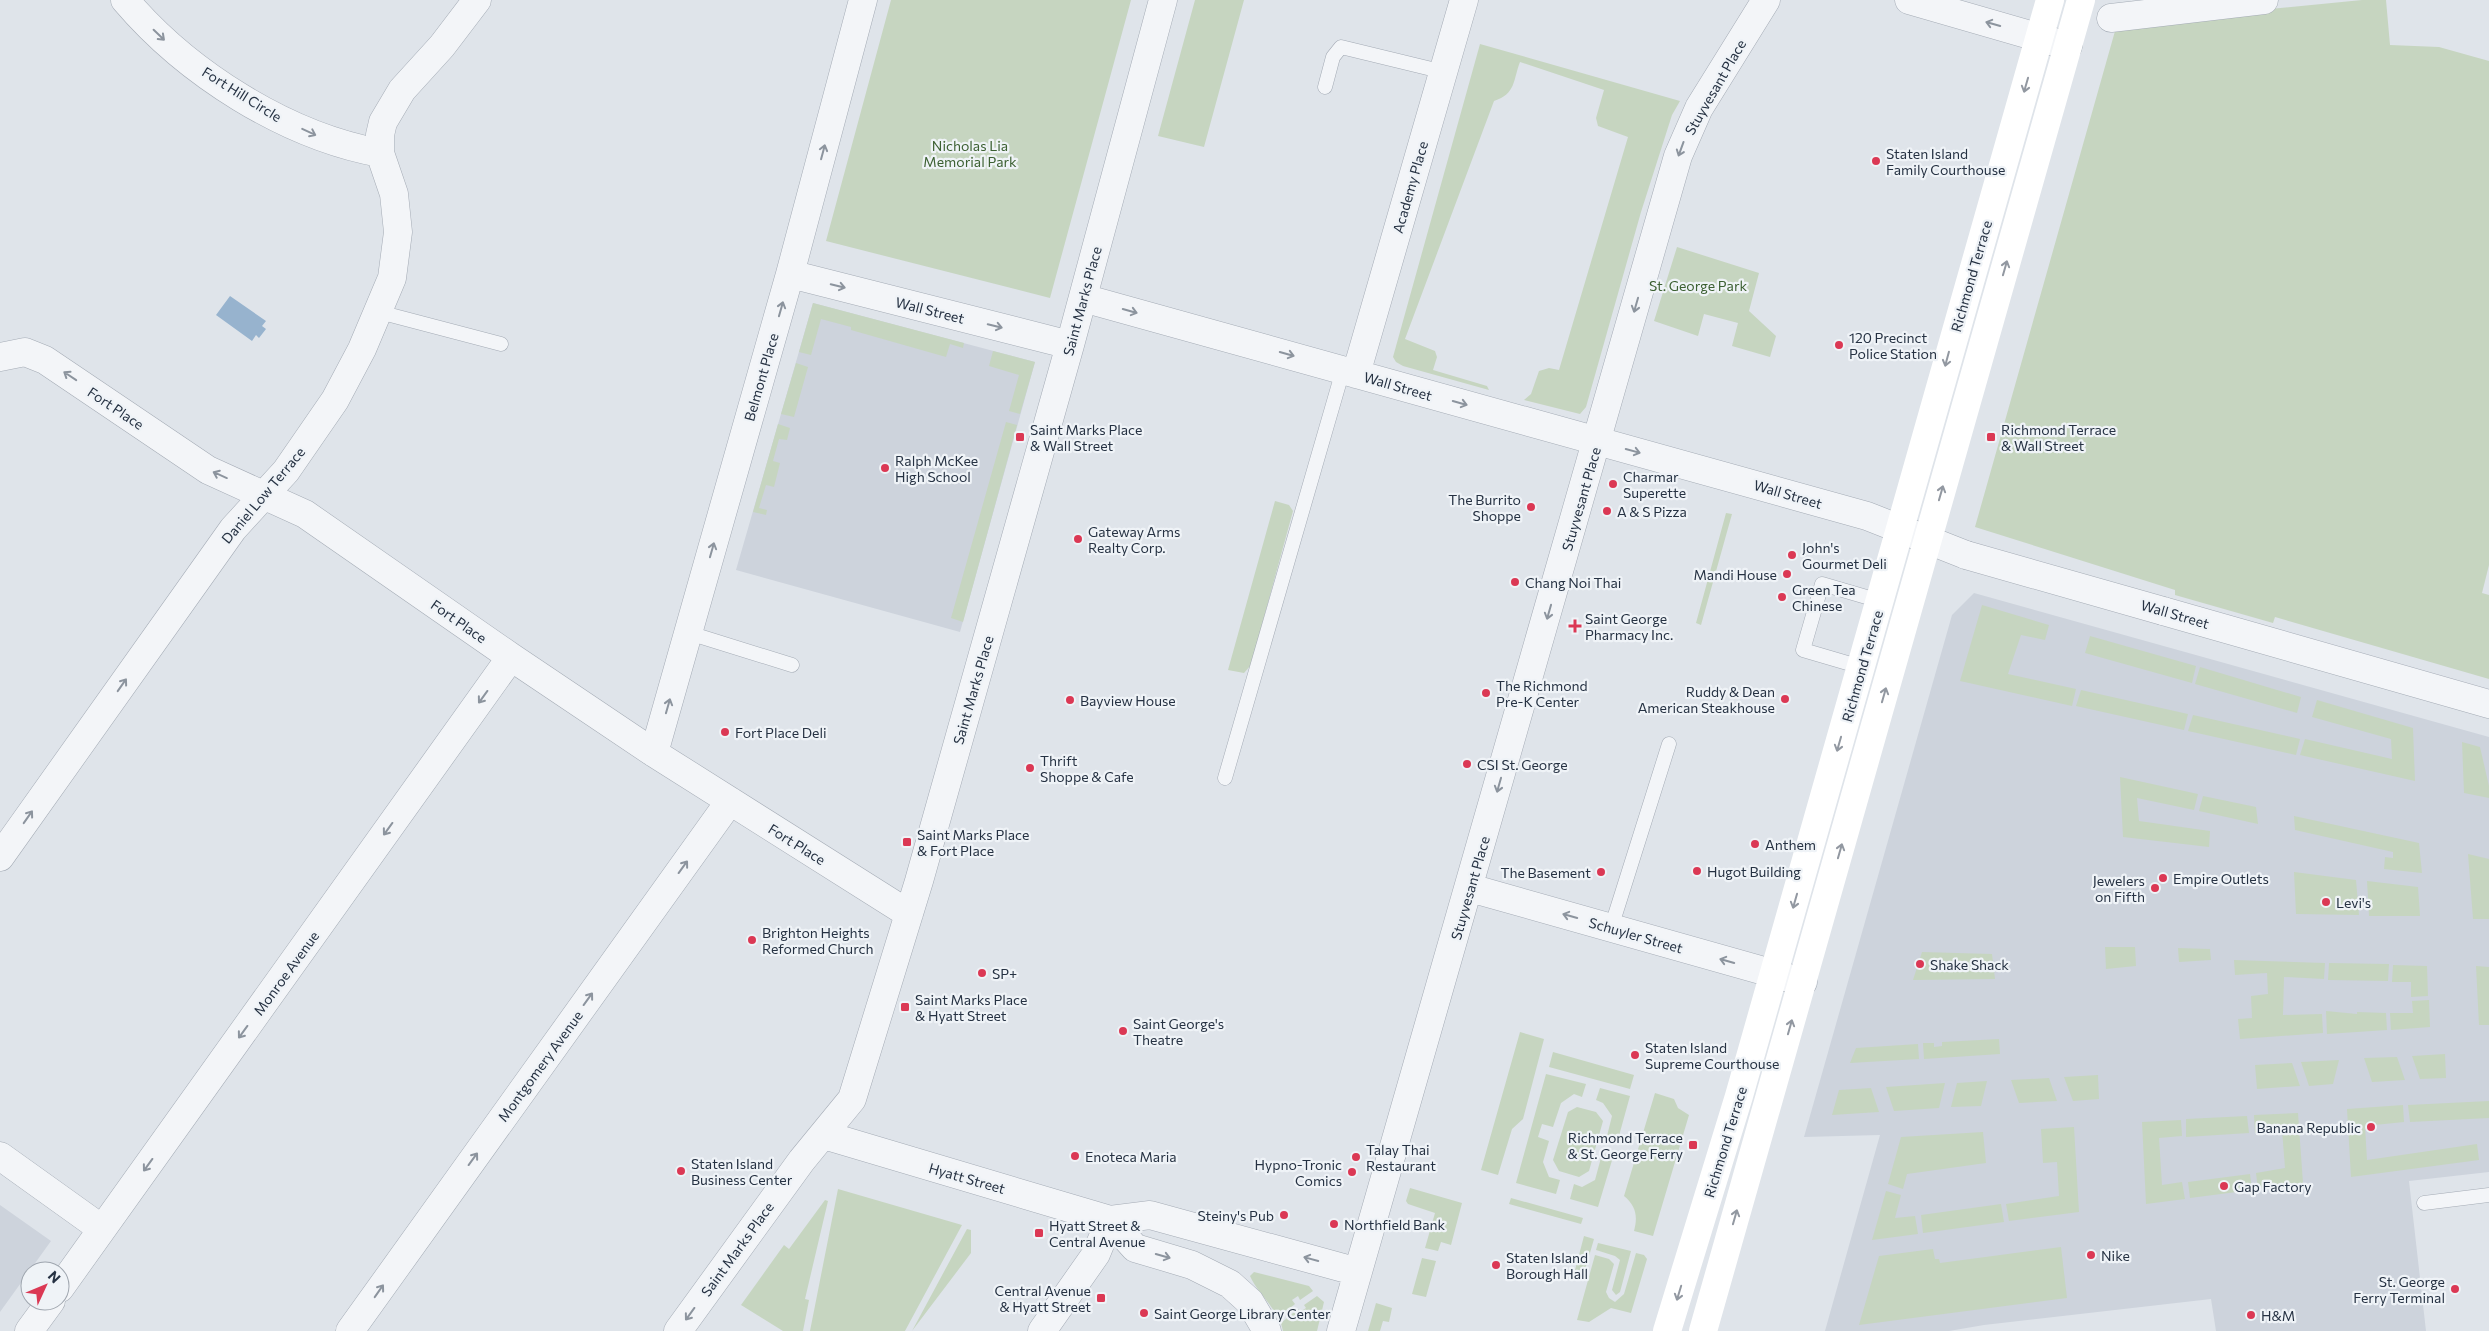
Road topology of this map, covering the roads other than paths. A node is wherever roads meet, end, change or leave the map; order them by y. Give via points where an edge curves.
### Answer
1 (125, 0) edge
2 (478, 0) edge
3 (864, 0) edge
4 (1163, 0) edge
5 (1464, 0) edge
6 (1766, 0) edge
7 (1909, 0) edge
8 (2050, 0) edge
9 (2081, 0) edge
10 (2264, 0) edge
11 (2111, 18) dead end
12 (2039, 38) junction
13 (2068, 46) junction
14 (1444, 72) junction
15 (1325, 87) dead end
16 (380, 153) junction
17 (790, 274) junction
18 (1083, 298) junction
19 (1961, 308) junction
20 (379, 312) junction
21 (1992, 315) junction
22 (501, 344) dead end
23 (1070, 345) junction
24 (0, 357) edge
25 (1350, 372) junction
26 (1597, 441) junction
27 (264, 495) junction
28 (1901, 529) junction
29 (1928, 540) junction
30 (1880, 601) junction
31 (689, 633) junction
32 (511, 657) junction
33 (792, 665) dead end
34 (1861, 667) junction
35 (2489, 704) edge
36 (1669, 744) dead end
37 (654, 753) junction
38 (1225, 778) dead end
39 (730, 801) junction
40 (0, 857) edge
41 (1470, 888) junction
42 (909, 914) junction
43 (1612, 928) junction
44 (1774, 974) junction
45 (1803, 982) junction
46 (824, 1135) junction
47 (0, 1156) edge
48 (2489, 1195) edge
49 (2424, 1203) dead end
50 (1110, 1220) junction
51 (102, 1229) junction
52 (1358, 1272) junction
53 (70, 1274) edge
54 (44, 1311) edge
55 (1706, 1329) edge
56 (29, 1331) edge
57 (350, 1331) edge
58 (678, 1331) edge
59 (1042, 1331) edge
60 (1267, 1331) edge
61 (1342, 1331) edge
62 (1667, 1331) edge

1 -> 16 street, Fort Hill Circle via 214,80 267,112 316,136
2 - 16 street, Daniel Low Terrace via 393,104 383,122
17 -> 3 street, Belmont Place
4 - 18 street, Saint Marks Place
5 - 14 street, Academy Place
6 -> 26 street, Stuyvesant Place via 1699,108 1681,149
12 -> 7 street
8 - 12 main road, Richmond Terrace
9 - 13 main road
10 - 11 street
12 - 13 street
12 -> 19 main road, Richmond Terrace
21 -> 13 main road
14 - 15 lane via 1341,47 1333,57
14 - 25 street, Academy Place
16 - 20 street, Daniel Low Terrace via 394,194 398,232 392,278
17 -> 23 street, Wall Street
31 -> 17 street, Belmont Place
18 - 23 street, Saint Marks Place
18 -> 25 street, Wall Street
19 - 21 lane
19 -> 28 main road, Richmond Terrace
20 - 22 lane
20 - 27 street, Daniel Low Terrace via 335,400 286,472
29 -> 21 main road
23 - 42 street, Saint Marks Place
27 -> 24 street, Fort Place via 208,470 45,360 25,352
25 -> 26 street, Wall Street
25 - 38 lane
26 -> 28 street, Wall Street via 1867,516
26 -> 41 street, Stuyvesant Place
27 - 32 street, Fort Place via 305,514
40 -> 27 street, Daniel Low Terrace via 233,529
28 - 29 street, Wall Street
28 - 30 main road, Richmond Terrace
29 - 35 street, Wall Street, bridge via 1966,555
45 -> 29 main road
30 - 34 main road, Richmond Terrace
30 - 34 lane via 1822,584 1803,650
31 - 33 lane
37 -> 31 street, Belmont Place
32 - 37 street, Fort Place
32 -> 51 street, Monroe Avenue
34 -> 44 main road, Richmond Terrace
36 - 43 lane
37 - 39 street, Fort Place
39 - 42 street, Fort Place
57 -> 39 street, Montgomery Avenue
43 -> 41 street, Schuyler Street
41 - 52 street, Stuyvesant Place
42 - 46 street, Saint Marks Place via 852,1099
44 -> 43 street, Schuyler Street
44 - 45 street, Schuyler Street
44 -> 62 main road, Richmond Terrace
55 -> 45 main road
46 - 50 street, Hyatt Street
46 -> 58 street, Saint Marks Place via 802,1160
47 - 51 street
48 - 49 lane
52 -> 50 street, Hyatt Street via 1150,1215
50 - 59 street via 1096,1254
50 -> 60 street via 1135,1248 1192,1265 1230,1284 1250,1302
51 - 53 street, Monroe Avenue
52 - 61 street, Stuyvesant Place
54 - 56 street

